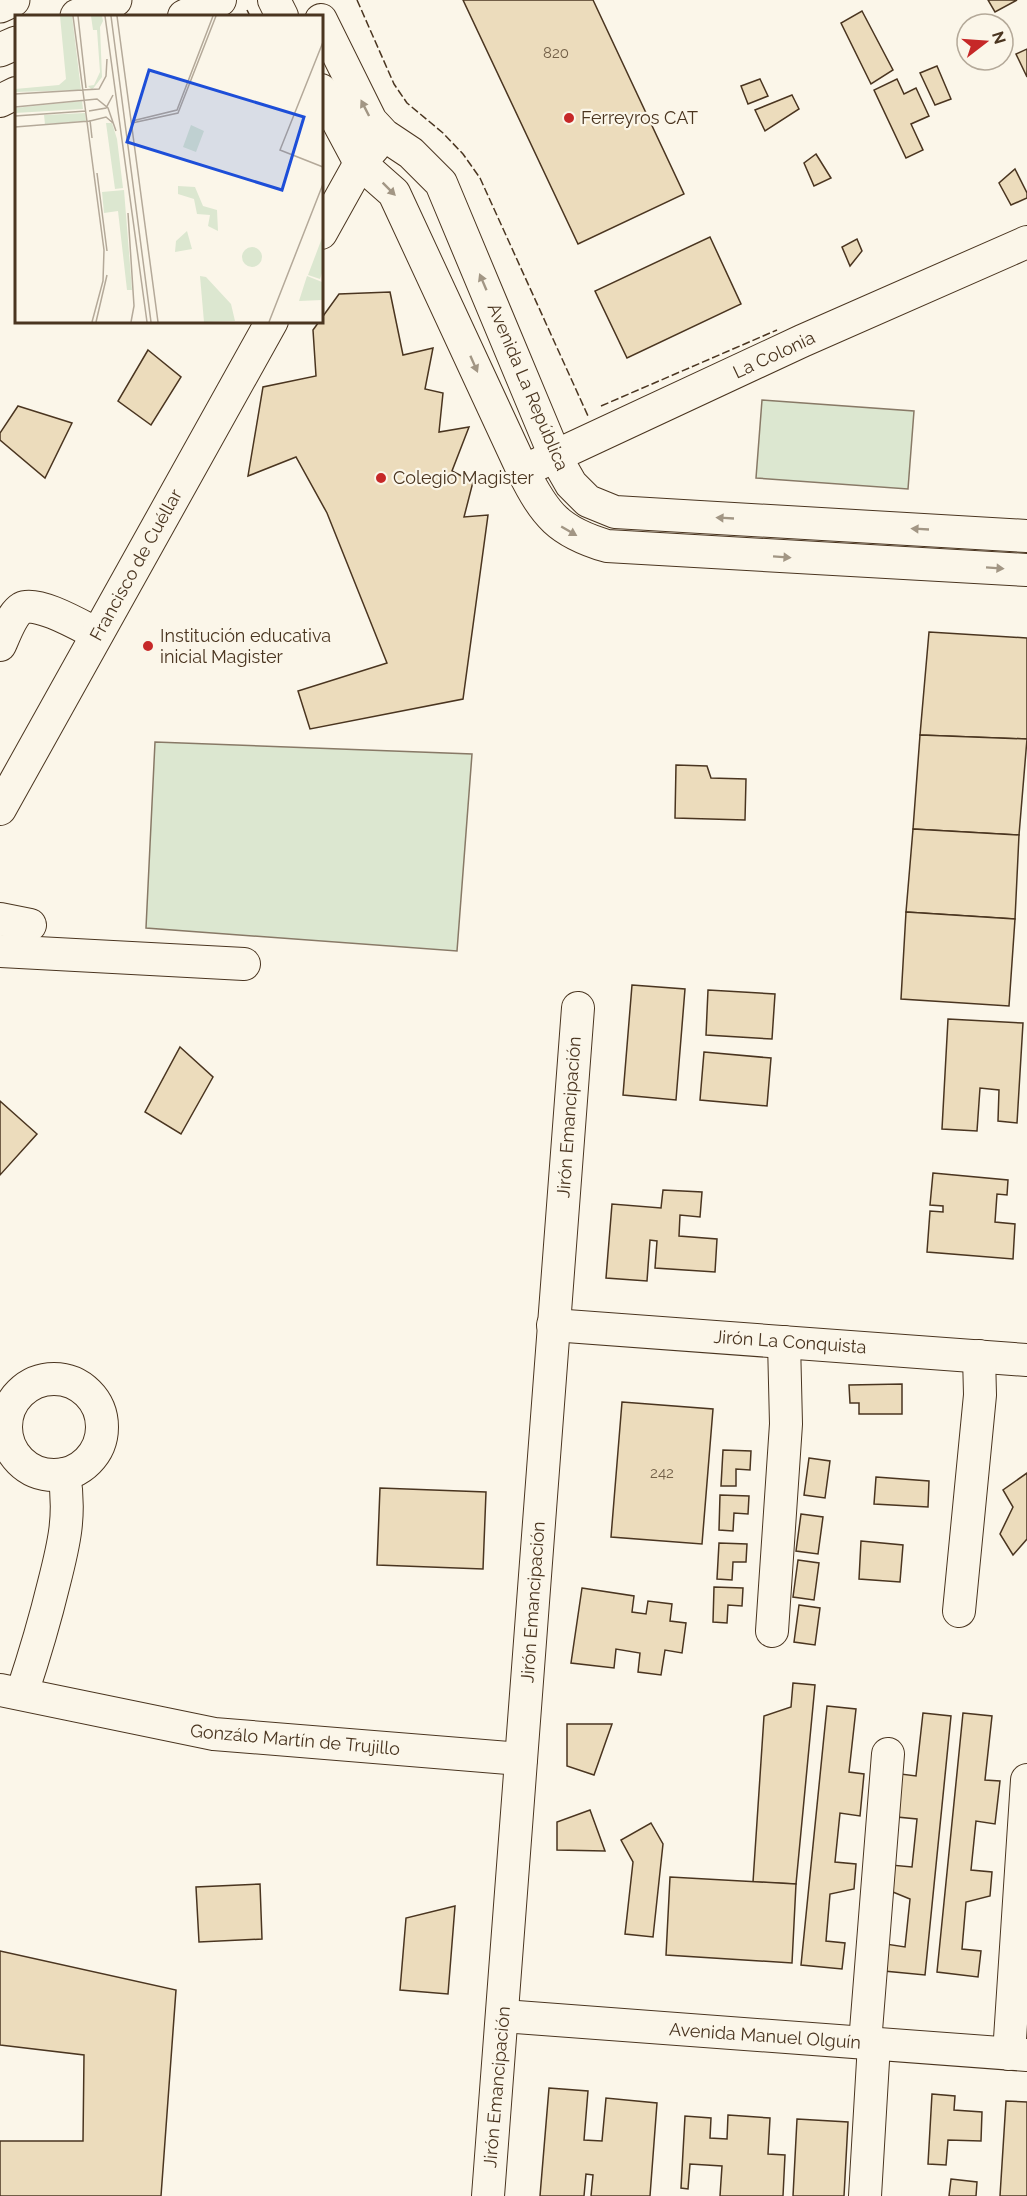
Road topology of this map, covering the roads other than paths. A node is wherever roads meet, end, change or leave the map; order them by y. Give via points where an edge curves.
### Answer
1 (13, 0) edge
2 (115, 0) edge
3 (220, 0) edge
4 (274, 0) edge
5 (311, 0) edge
6 (0, 6) edge
7 (79, 15) edge
8 (186, 15) edge
9 (282, 15) edge
10 (318, 15) edge
11 (322, 22) edge
12 (15, 43) edge
13 (0, 50) edge
14 (322, 92) edge
15 (15, 94) edge
16 (0, 101) edge
17 (384, 135) junction
18 (360, 163) junction
19 (322, 231) edge
20 (1027, 242) edge
21 (271, 322) edge
22 (555, 456) junction
23 (523, 471) junction
24 (1027, 536) edge
25 (1027, 570) edge
26 (97, 634) junction
27 (0, 645) edge
28 (0, 809) edge
29 (0, 918) edge
30 (30, 925) dead end
31 (0, 951) edge
32 (244, 964) dead end
33 (578, 1008) dead end
34 (554, 1324) junction
35 (784, 1342) junction
36 (978, 1356) junction
37 (1027, 1360) edge
38 (64, 1474) dead end
39 (959, 1611) dead end
40 (772, 1631) dead end
41 (11, 1692) edge
42 (888, 1754) dead end
43 (521, 1759) junction
44 (1027, 1780) edge
45 (503, 2016) junction
46 (869, 2043) junction
47 (1018, 2055) edge
48 (488, 2196) edge
49 (865, 2196) edge

1 - 6 highway
2 - 7 highway
3 - 8 street
4 - 9 street
5 - 10 street, Avenida La República
17 -> 11 street, Avenida La República via 371,121
12 - 13 highway
14 - 18 street, Avenida La República
15 - 16 street
17 - 18 street
22 -> 17 street, Avenida La República via 441,183 411,153
18 - 19 street
18 -> 23 street, Avenida La República via 394,193
20 - 22 street, La Colonia
21 - 26 street, Francisco de Cuéllar
22 - 23 street, La Colonia
24 -> 22 street, Avenida La República via 615,512 588,501 571,484
23 -> 25 street, Avenida La República via 537,499 558,524 583,539 607,546
26 - 27 street via 33,606 16,615
26 - 28 street, Francisco de Cuéllar
29 - 30 street
31 - 32 street
33 - 34 street, Jirón Emancipación
34 - 35 street, Jirón La Conquista
34 - 43 street, Jirón Emancipación
35 - 36 street, Jirón La Conquista
35 - 40 street via 786,1424
36 - 37 street, Jirón La Conquista
36 - 39 street via 980,1395
38 - 41 street via 68,1494 66,1535 42,1634
41 - 43 street, Gonzálo Martín de Trujillo via 214,1734
42 - 46 street
43 - 45 street, Jirón Emancipación
44 - 47 street
45 - 46 street, Avenida Manuel Olguín
45 - 48 street, Jirón Emancipación
46 - 47 street, Avenida Manuel Olguín
46 - 49 street

